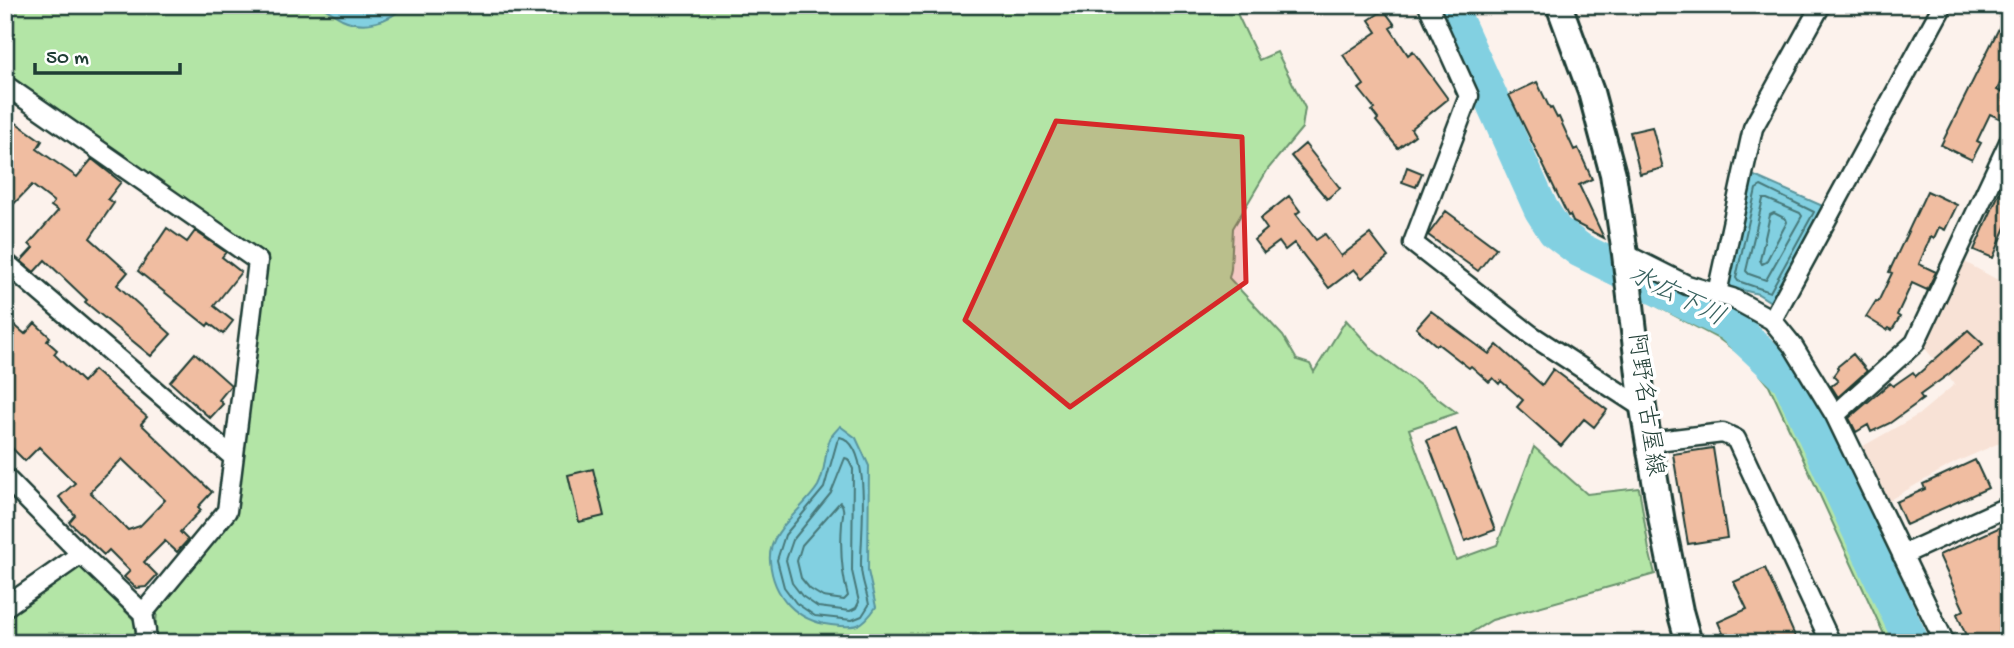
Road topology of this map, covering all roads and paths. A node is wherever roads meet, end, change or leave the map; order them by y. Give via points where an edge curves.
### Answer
1 (1428, 5) edge
2 (1559, 5) edge
3 (1821, 5) edge
4 (1942, 5) edge
5 (7, 90) edge
6 (2009, 142) edge
7 (1625, 257) junction
8 (5, 262) edge
9 (1717, 293) junction
10 (1772, 320) junction
11 (1643, 408) junction
12 (1835, 415) junction
13 (1649, 442) junction
14 (233, 457) junction
15 (5, 477) edge
16 (2009, 506) edge
17 (81, 554) junction
18 (1902, 555) junction
19 (5, 607) edge
20 (143, 613) junction
21 (145, 643) edge
22 (1689, 643) edge
23 (1831, 643) edge
24 (1945, 643) edge

1 - 11 street via 1469,96 1413,243 1531,335
2 - 7 main road, 阿野名古屋線 via 1591,92 1613,174
3 - 9 street via 1753,128
4 - 10 street
5 - 14 street via 258,261
6 - 12 street via 1915,343
7 - 9 street
7 - 11 main road, 阿野名古屋線
8 - 14 street
9 - 10 street
10 - 12 street
11 - 13 main road, 阿野名古屋線
12 - 18 street
13 - 22 main road, 阿野名古屋線
13 - 23 street via 1723,433 1736,439
14 - 20 street via 227,511
15 - 17 street
16 - 18 street
17 - 19 street
17 - 20 street
18 - 24 street
20 - 21 street

